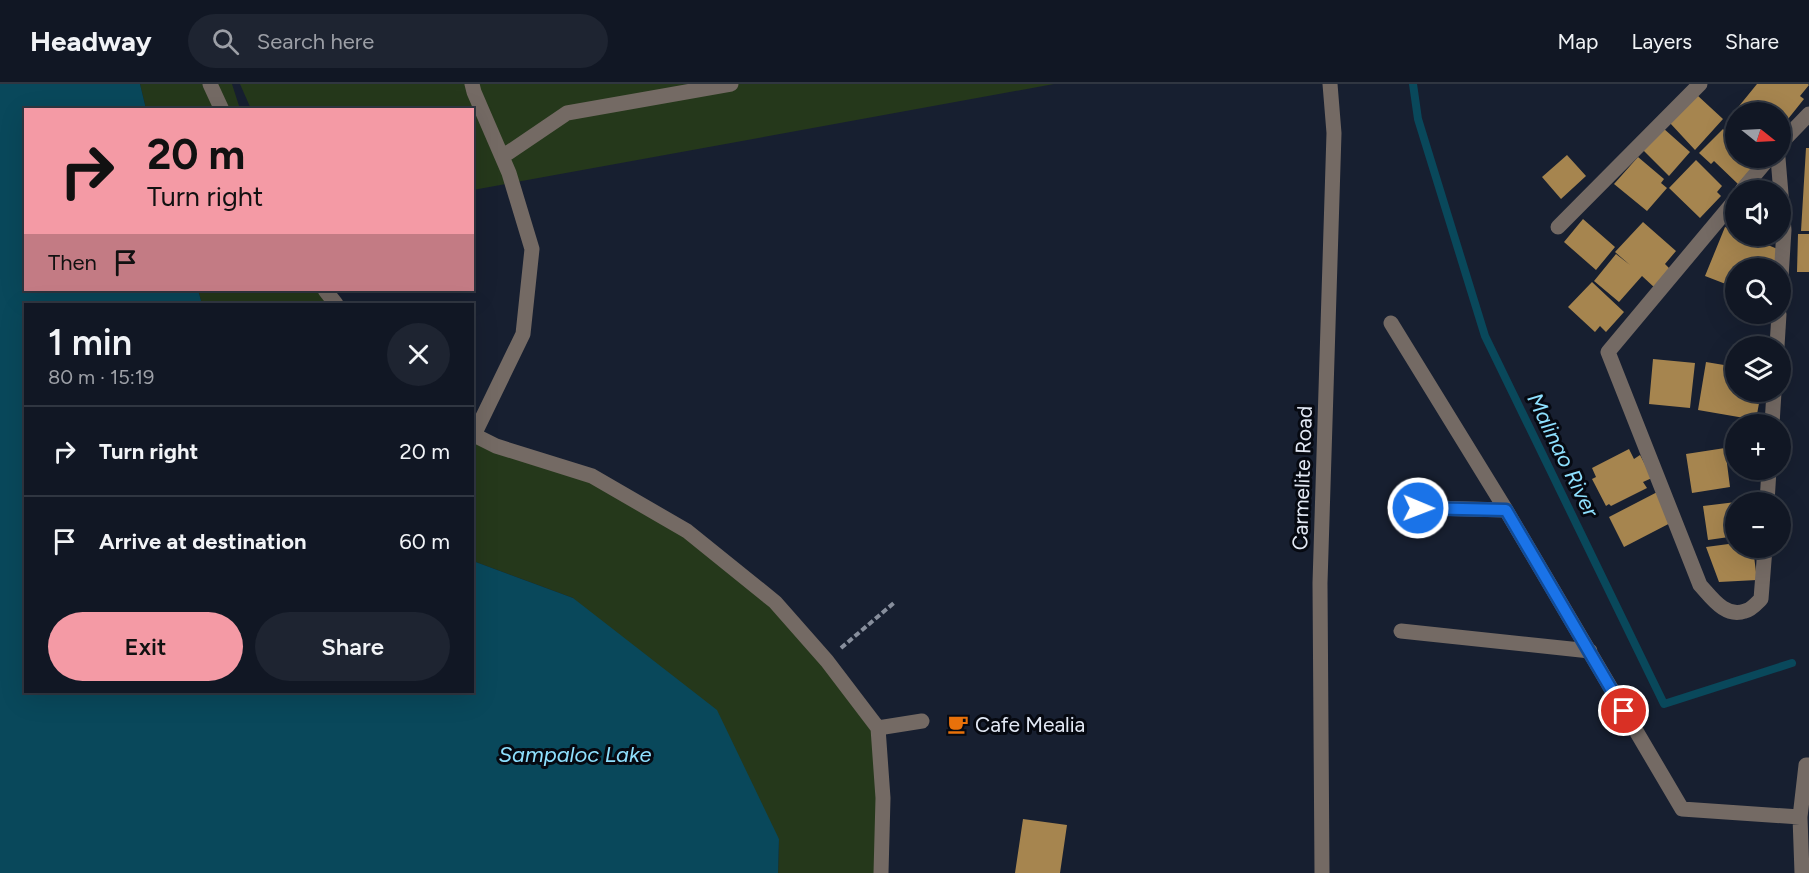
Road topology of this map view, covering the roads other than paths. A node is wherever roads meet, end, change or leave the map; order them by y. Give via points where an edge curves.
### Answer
1 (210, 84) edge
2 (472, 84) edge
3 (731, 84) edge
4 (1330, 84) edge
5 (1700, 84) edge
6 (221, 108) edge
7 (1809, 114) edge
8 (1791, 133) edge
9 (502, 157) junction
10 (1761, 168) edge
11 (1779, 168) edge
12 (1750, 180) edge
13 (1725, 212) edge
14 (1558, 227) dead end
15 (1782, 258) edge
16 (326, 291) edge
17 (335, 303) edge
18 (1391, 323) dead end
19 (474, 433) edge
20 (474, 436) edge
21 (1395, 507) dead end
22 (1506, 510) junction
23 (1764, 558) edge
24 (1401, 631) dead end
25 (1590, 651) junction
26 (922, 721) dead end
27 (878, 728) junction
28 (1809, 765) edge
29 (1800, 817) junction
30 (880, 873) edge
31 (1322, 873) edge
32 (1802, 873) edge

1 - 6 street
2 - 9 street
3 - 9 street via 567,112
4 - 31 street, Carmelite Road via 1334,133 1320,584
5 - 14 street
7 - 8 street
9 - 19 street via 532,249 523,334
10 - 12 street
11 - 15 street
13 - 23 street via 1608,352 1700,585 1722,609 1746,611 1761,599
16 - 17 street
18 - 22 street
20 - 27 street via 495,446 592,476 687,531 775,602
21 - 22 street
22 - 25 street
24 - 25 street
25 - 29 street via 1682,809
26 - 27 street
27 - 30 street via 883,798
28 - 29 street
29 - 32 street

